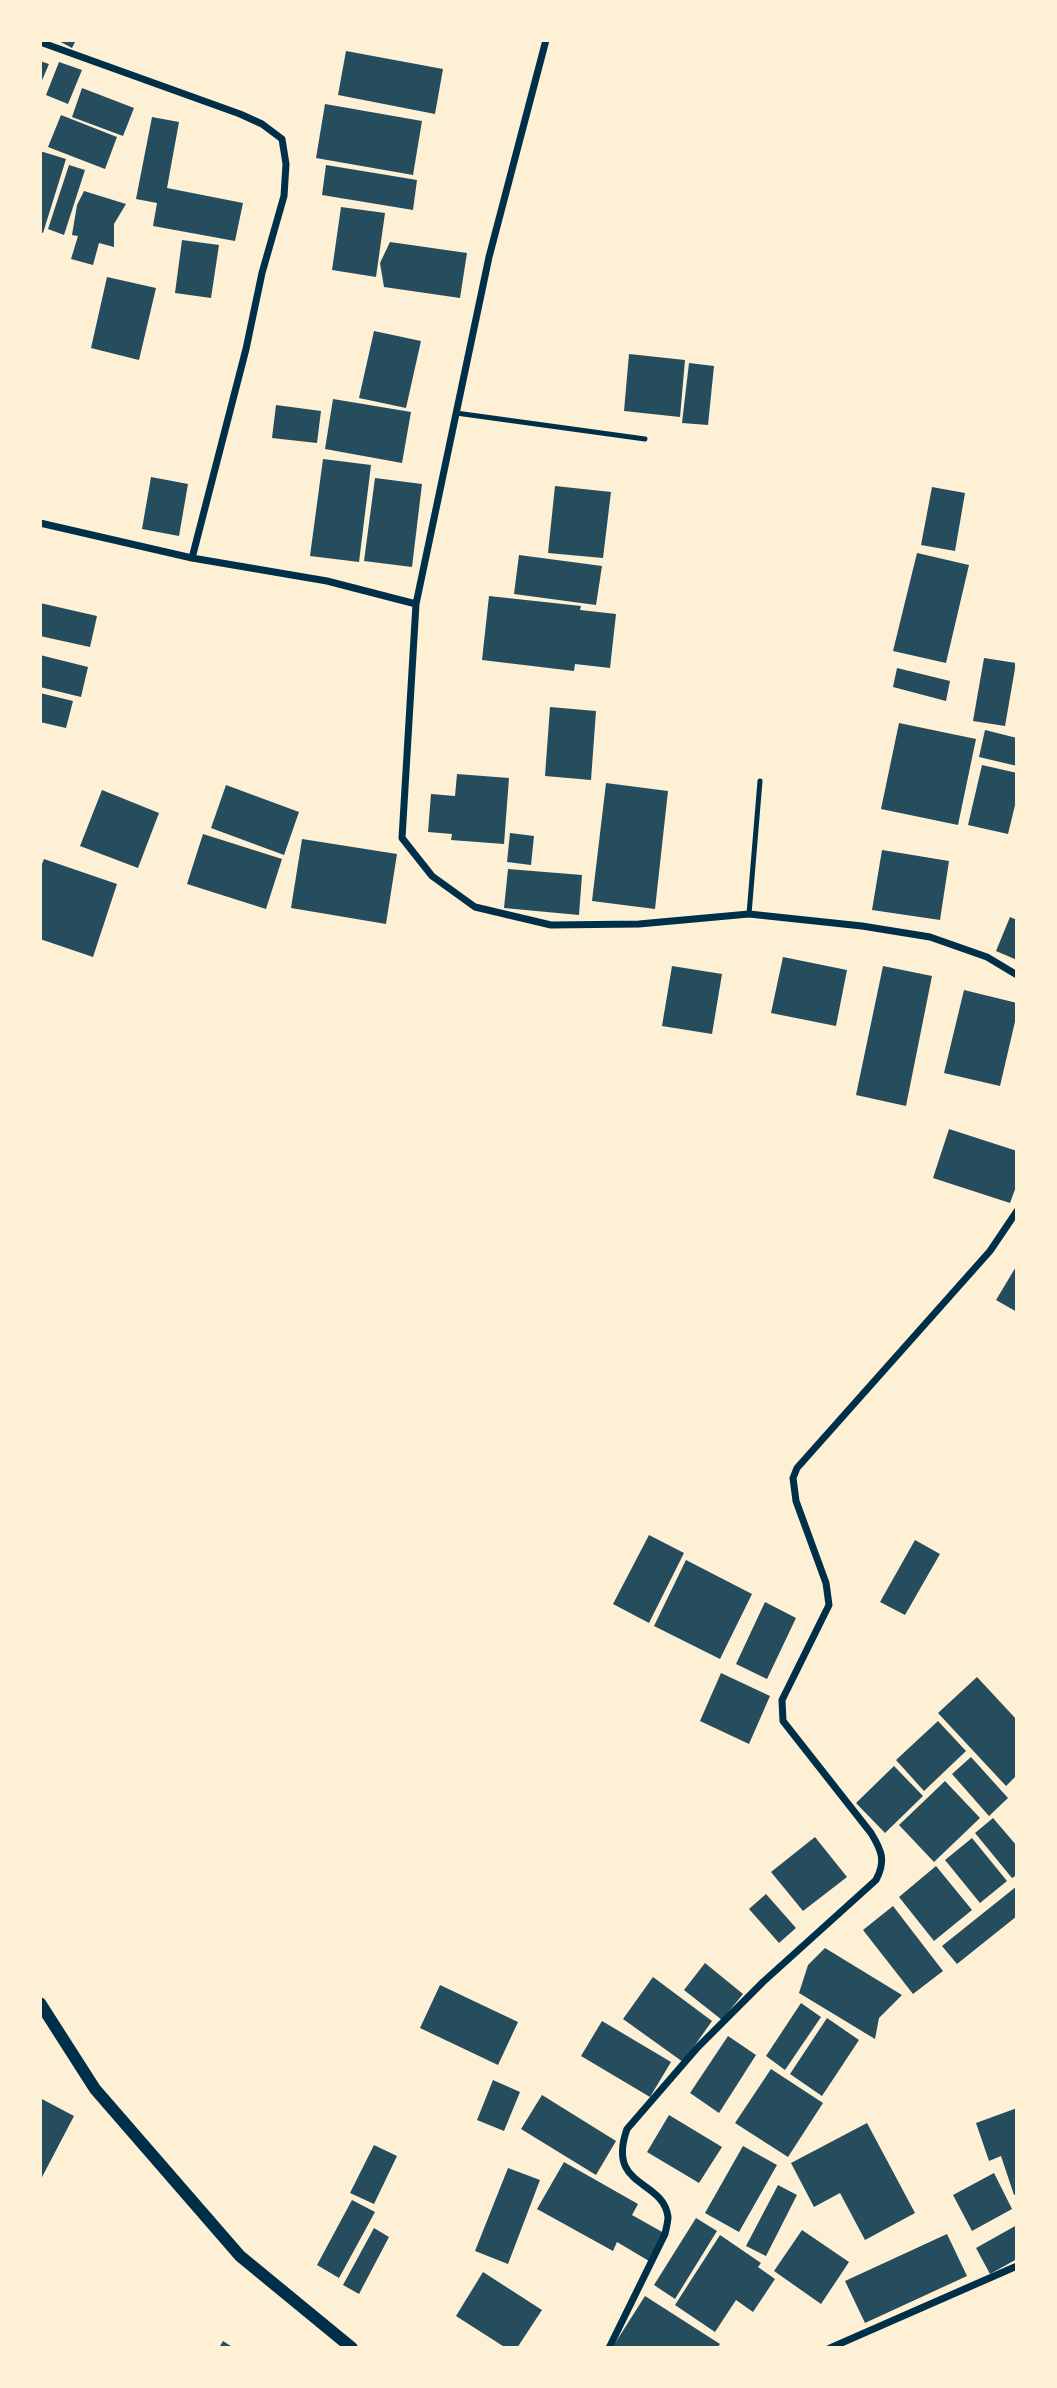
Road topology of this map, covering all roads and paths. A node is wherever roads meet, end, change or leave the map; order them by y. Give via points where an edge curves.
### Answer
1 (546, 40) edge
2 (40, 42) edge
3 (456, 414) junction
4 (645, 439) dead end
5 (40, 523) edge
6 (192, 558) junction
7 (416, 604) junction
8 (760, 781) dead end
9 (749, 915) junction
10 (1017, 975) edge
11 (1017, 1211) edge
12 (40, 2003) edge
13 (1017, 2266) edge
14 (352, 2348) edge
15 (609, 2348) edge
16 (830, 2348) edge

1 - 3 street via 489,257
2 - 6 street via 240,114 282,139 284,196
3 - 4 lane
3 - 7 street
5 - 6 street
6 - 7 street via 327,581
7 - 9 street via 402,838 432,876 475,907 551,925
8 - 9 lane
9 - 10 street via 930,937 987,957
11 - 15 street via 990,1251 797,1468 793,1478 829,1605 782,1700 783,1721 871,1833 882,1852 882,1867 876,1880 698,2047 626,2129 621,2145 626,2171 656,2196 668,2218 665,2234
12 - 14 street via 95,2089 240,2256
13 - 16 street

